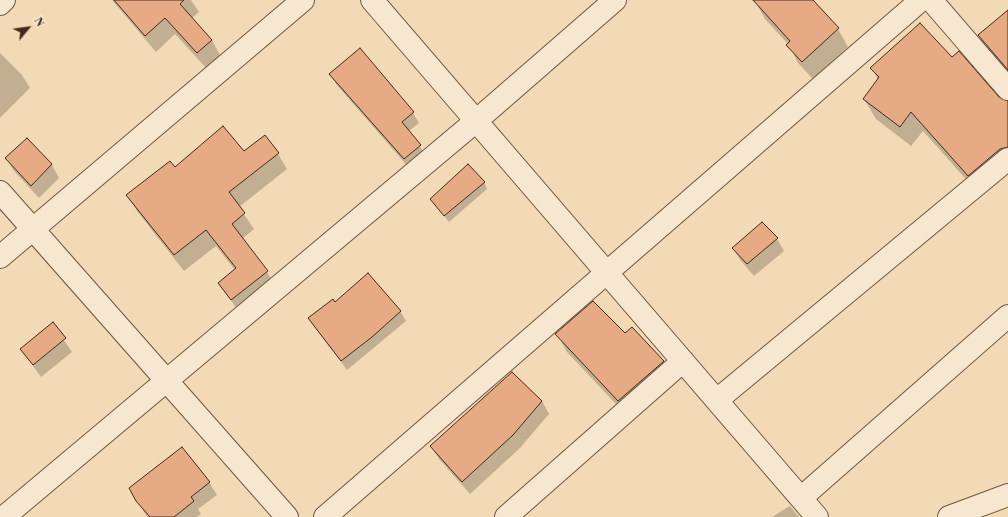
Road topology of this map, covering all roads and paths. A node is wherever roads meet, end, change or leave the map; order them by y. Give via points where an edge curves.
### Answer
1 (4, 0) edge
2 (303, 0) edge
3 (372, 0) edge
4 (615, 0) edge
5 (921, 0) edge
6 (931, 0) edge
7 (0, 4) edge
8 (1008, 89) edge
9 (476, 121) junction
10 (1008, 159) edge
11 (0, 192) edge
12 (32, 230) junction
13 (0, 257) edge
14 (607, 273) junction
15 (1008, 316) edge
16 (683, 361) junction
17 (165, 380) junction
18 (717, 400) junction
19 (1008, 495) edge
20 (801, 498) junction
21 (4, 517) edge
22 (287, 517) edge
23 (325, 517) edge
24 (506, 517) edge
25 (818, 517) edge
26 (949, 517) edge

1 - 7 street
2 - 12 street
3 - 9 street
4 - 9 street
5 - 14 street
6 - 8 street
9 - 14 street
9 - 17 street
10 - 18 street
11 - 12 street
12 - 13 street
12 - 17 street
14 - 16 street
14 - 23 street
15 - 20 street
16 - 18 street
16 - 24 street
17 - 21 street
17 - 22 street
18 - 20 street
19 - 26 street
20 - 25 street

